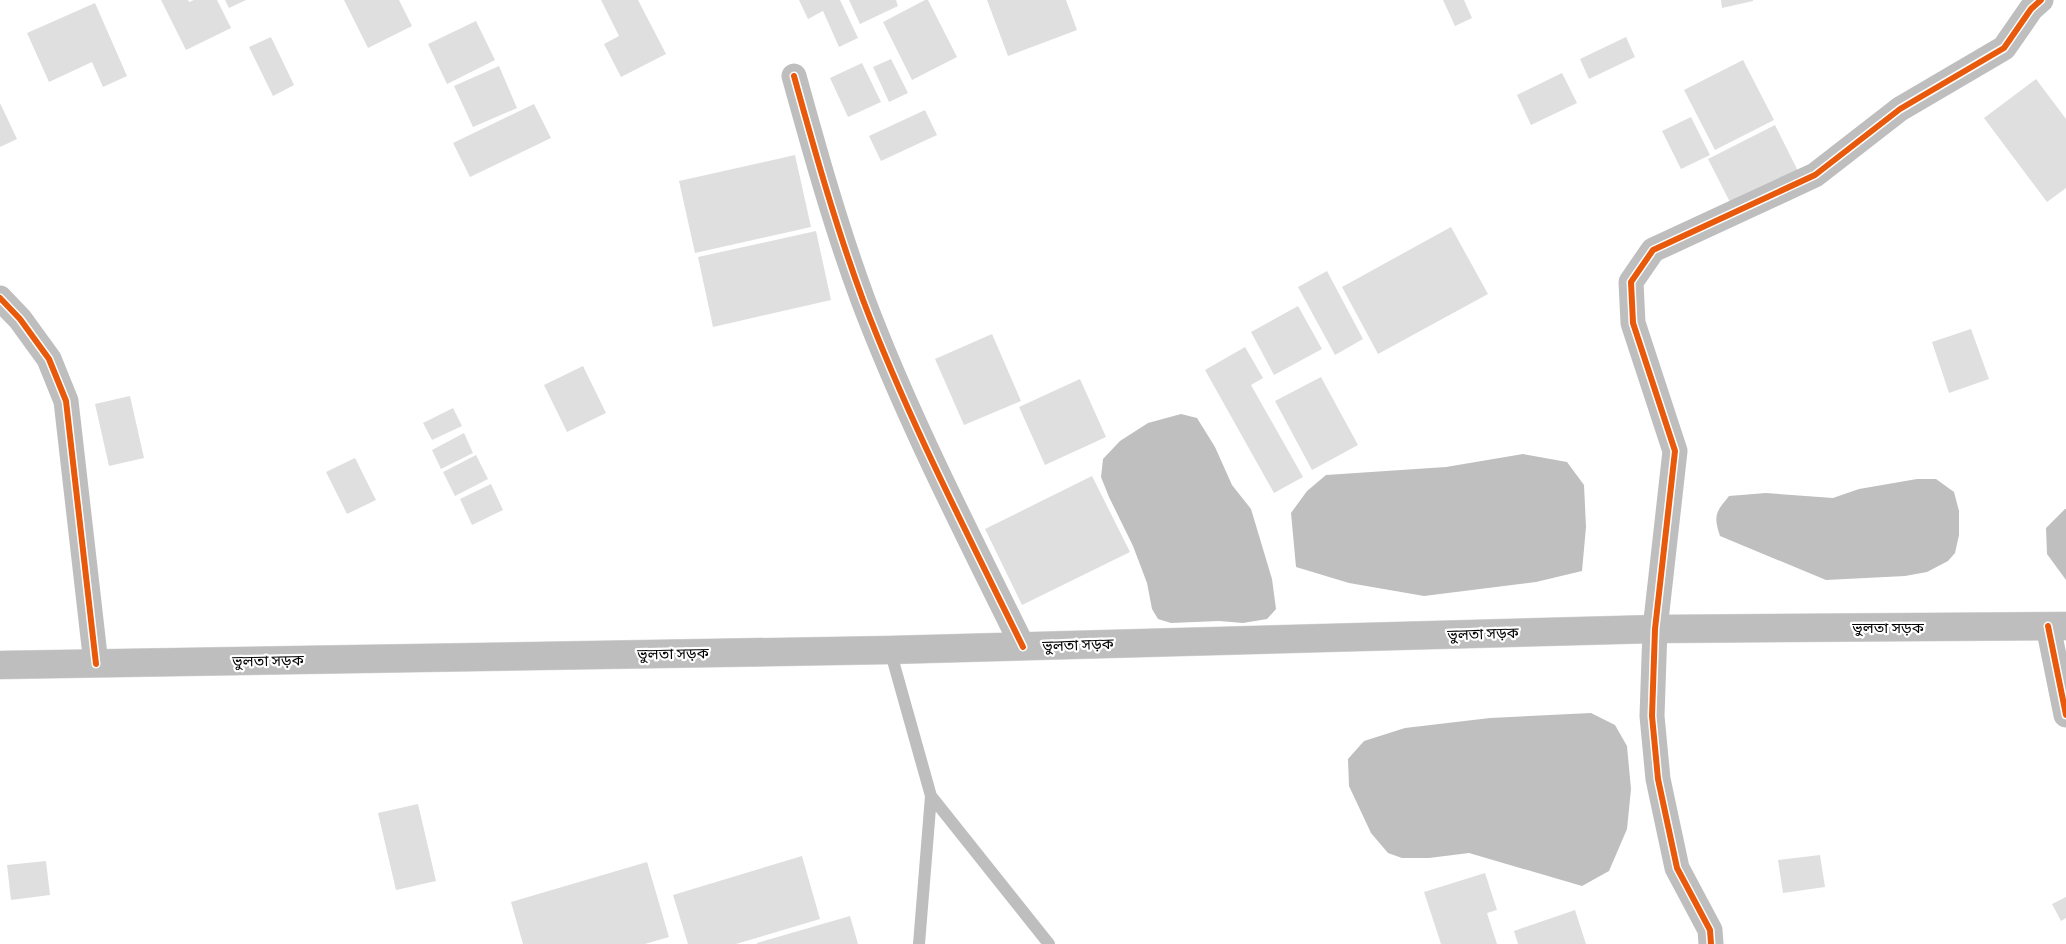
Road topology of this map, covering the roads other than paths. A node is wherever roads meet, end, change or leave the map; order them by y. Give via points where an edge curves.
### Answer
1 (2041, 0) edge
2 (794, 76) dead end
3 (0, 298) edge
4 (2057, 626) edge
5 (1654, 629) junction
6 (1023, 647) junction
7 (890, 650) junction
8 (96, 664) junction
9 (0, 665) edge
10 (2066, 715) edge
11 (931, 796) junction
12 (918, 944) edge
13 (1049, 944) edge
14 (1711, 944) edge

1 - 5 street via 2004,48 1900,109 1816,175 1653,250 1631,282 1633,323 1675,451
2 - 6 street via 831,208 863,300 891,369
3 - 8 street via 49,359 66,401
4 - 5 highway, ভুলতা সড়ক
4 - 10 street
5 - 6 highway, ভুলতা সড়ক
5 - 14 street via 1652,716 1658,779 1677,868 1710,930
6 - 7 highway, ভুলতা সড়ক
7 - 8 highway, ভুলতা সড়ক
7 - 11 lane
8 - 9 highway, ভুলতা সড়ক
11 - 12 lane
11 - 13 lane

